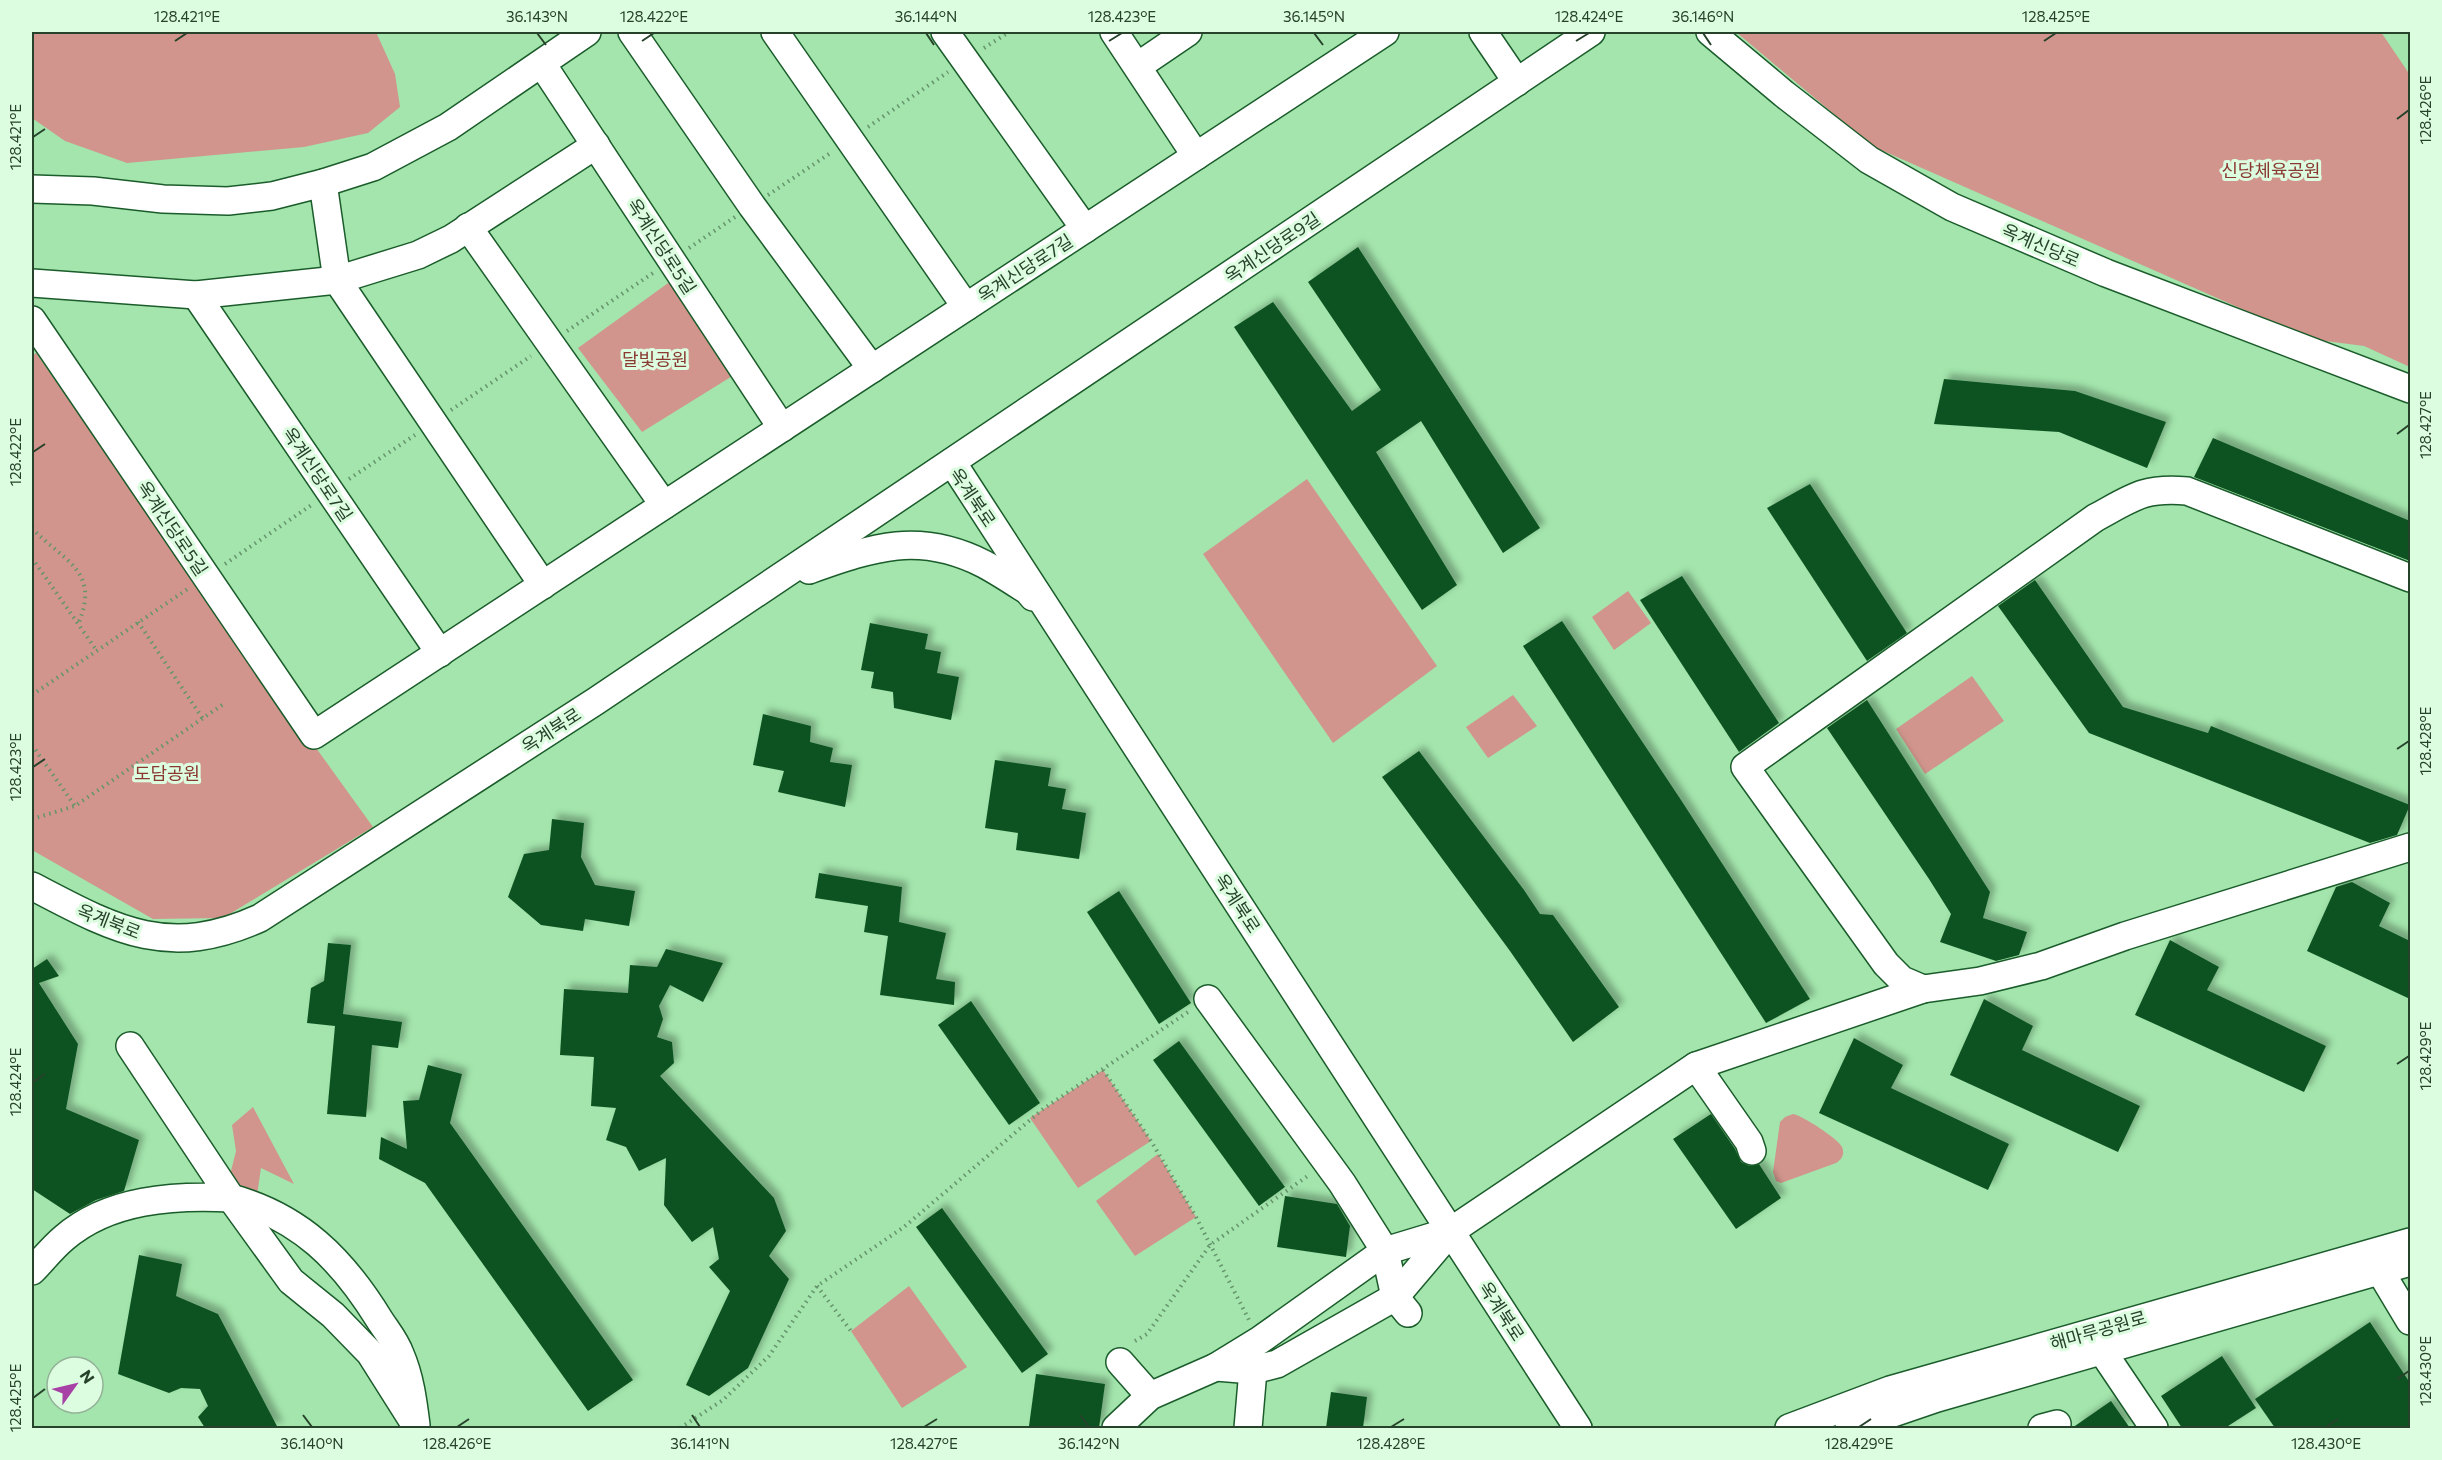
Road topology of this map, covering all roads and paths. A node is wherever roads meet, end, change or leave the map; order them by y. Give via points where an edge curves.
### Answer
1 (587, 32) edge
2 (632, 32) edge
3 (775, 32) edge
4 (945, 32) edge
5 (1009, 32) edge
6 (1114, 32) edge
7 (1188, 32) edge
8 (1385, 32) edge
9 (1483, 32) edge
10 (1591, 32) edge
11 (1710, 32) edge
12 (965, 61) junction
13 (542, 64) junction
14 (1137, 66) junction
15 (1517, 82) junction
16 (850, 140) junction
17 (596, 145) junction
18 (1196, 156) junction
19 (323, 183) junction
20 (32, 189) edge
21 (752, 206) junction
22 (468, 227) junction
23 (1085, 229) junction
24 (672, 260) junction
25 (337, 280) junction
26 (32, 283) edge
27 (196, 295) junction
28 (966, 307) junction
29 (32, 320) edge
30 (550, 343) junction
31 (872, 369) junction
32 (2410, 389) edge
33 (433, 422) junction
34 (782, 428) junction
35 (952, 462) junction
36 (331, 492) junction
37 (664, 505) junction
38 (32, 528) edge
39 (32, 558) edge
40 (206, 577) junction
41 (2410, 578) edge
42 (772, 583) junction
43 (543, 585) junction
44 (138, 622) junction
45 (78, 624) junction
46 (1059, 627) junction
47 (96, 651) junction
48 (440, 652) junction
49 (32, 695) edge
50 (225, 703) dead end
51 (202, 718) junction
52 (314, 735) joint
53 (32, 745) edge
54 (75, 806) junction
55 (32, 819) edge
56 (2410, 847) edge
57 (32, 886) edge
58 (1923, 989) junction
59 (1208, 999) joint
60 (130, 1046) dead end
61 (1696, 1065) junction
62 (1103, 1070) junction
63 (1752, 1151) dead end
64 (1326, 1163) junction
65 (231, 1198) junction
66 (1450, 1231) junction
67 (2410, 1242) edge
68 (1210, 1245) junction
69 (1385, 1251) junction
70 (2410, 1262) edge
71 (32, 1271) edge
72 (2380, 1271) junction
73 (817, 1286) junction
74 (1401, 1305) junction
75 (2410, 1321) edge
76 (851, 1331) dead end
77 (1260, 1340) junction
78 (2096, 1342) junction
79 (1127, 1352) joint
80 (1216, 1367) junction
81 (1253, 1370) junction
82 (1150, 1396) junction
83 (417, 1427) edge
84 (680, 1428) edge
85 (1116, 1428) edge
86 (1248, 1428) edge
87 (1578, 1428) edge
88 (1789, 1428) edge
89 (1849, 1428) edge
90 (2154, 1428) edge

1 - 13 street
2 - 21 street
3 - 16 street
4 - 12 street
5 - 12 path
6 - 14 street
7 - 14 street
8 - 18 street, 옥계신당로7길
9 - 15 street
10 - 15 street, 옥계신당로9길
11 - 32 street, 옥계신당로 via 1869,160 1952,207 2106,273
12 - 16 path
12 - 23 street
13 - 17 street, 옥계신당로5길
13 - 19 street via 406,151 373,167
14 - 18 street
15 - 35 street, 옥계신당로9길
16 - 21 path
16 - 28 street
17 - 22 street
17 - 24 street, 옥계신당로5길
18 - 23 street, 옥계신당로7길
19 - 20 street via 272,196 228,201
19 - 25 street
21 - 24 path
21 - 31 street
22 - 25 street via 418,255
22 - 30 street
23 - 28 street, 옥계신당로7길
24 - 30 path
24 - 34 street, 옥계신당로5길
25 - 27 street
25 - 33 street
26 - 27 street
27 - 36 street, 옥계신당로7길
28 - 31 street, 옥계신당로7길
29 - 40 street, 옥계신당로5길
30 - 33 path
30 - 37 street
31 - 34 street, 옥계신당로7길
33 - 36 path
33 - 43 street
34 - 37 street, 옥계신당로7길
35 - 42 street, 옥계북로
35 - 46 street, 옥계북로
36 - 40 path
36 - 48 street, 옥계신당로7길
37 - 43 street, 옥계신당로7길
38 - 45 path via 75,566 82,578 85,607
39 - 45 path
40 - 44 path
40 - 52 street, 옥계신당로5길
41 - 58 street via 2187,491 2145,492 2095,518 1745,768 1886,964 1902,980
42 - 46 street via 863,551 887,546 940,547 987,565 1028,591
42 - 57 street, 옥계북로 via 596,702 278,908 240,928 172,939 147,937 121,930
43 - 48 street, 옥계신당로7길
44 - 47 path
44 - 51 path
45 - 47 path
46 - 66 street, 옥계북로
47 - 49 path
48 - 52 street, 옥계신당로7길
50 - 51 path
51 - 54 path
53 - 54 path
54 - 55 path
56 - 58 street via 2041,966 1980,981
58 - 61 street
59 - 62 path
59 - 64 street
60 - 65 street
61 - 63 street
61 - 66 street
62 - 68 path via 1150,1141
62 - 73 path via 1043,1109 904,1227
64 - 68 path
64 - 69 street
65 - 71 street via 172,1198 116,1208 64,1238
65 - 83 street via 291,1281 333,1315 370,1353
65 - 83 street via 274,1212 296,1225 344,1269 400,1352
66 - 69 street
66 - 74 street
66 - 87 street, 옥계북로
67 - 78 street, 해마루공원로
68 - 77 path
68 - 79 path via 1147,1334
69 - 74 street
69 - 77 street
70 - 72 street, 해마루공원로
72 - 75 street
72 - 78 street, 해마루공원로
73 - 76 path
73 - 84 path via 769,1356 723,1400
74 - 81 street via 1277,1364
77 - 80 street
78 - 88 street, 해마루공원로 via 1890,1390
78 - 89 street, 해마루공원로
78 - 90 street
79 - 82 street
80 - 81 street
80 - 82 street
81 - 86 street
82 - 85 street

